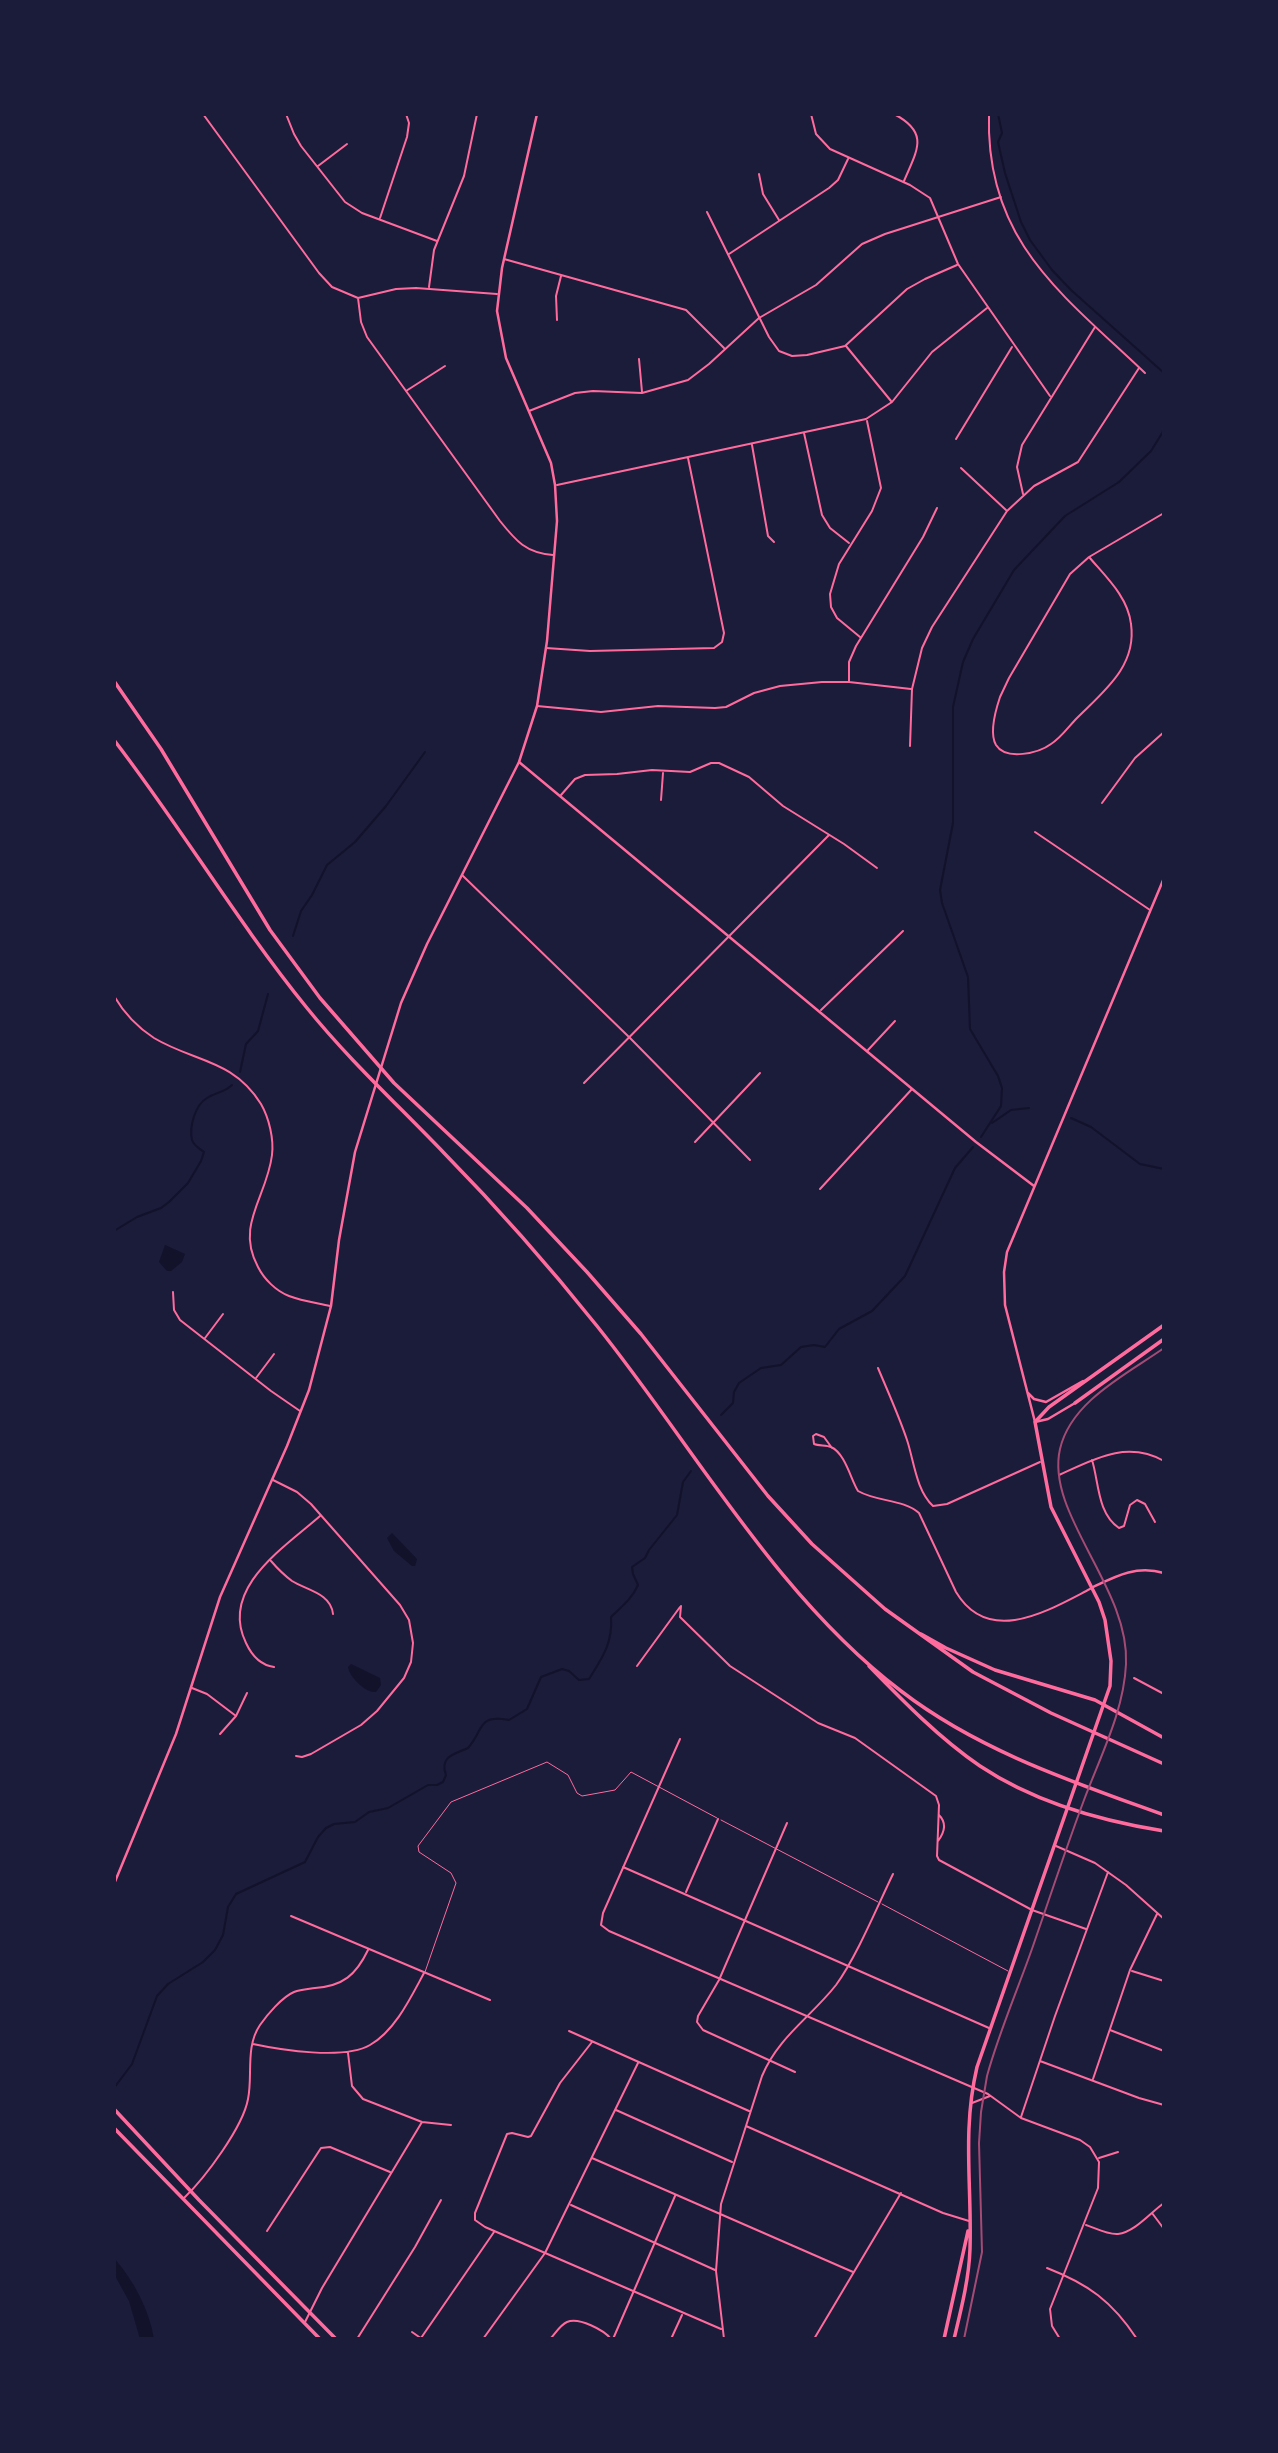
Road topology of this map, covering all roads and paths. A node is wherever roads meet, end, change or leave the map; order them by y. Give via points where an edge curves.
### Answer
1 (203, 114) edge
2 (286, 114) edge
3 (406, 114) edge
4 (477, 114) edge
5 (537, 114) edge
6 (811, 114) edge
7 (894, 114) edge
8 (989, 114) edge
9 (347, 144) dead end
10 (848, 158) junction
11 (318, 166) junction
12 (759, 174) dead end
13 (904, 182) junction
14 (1001, 197) junction
15 (707, 212) dead end
16 (938, 217) junction
17 (380, 219) junction
18 (780, 221) junction
19 (437, 241) junction
20 (729, 254) junction
21 (504, 259) junction
22 (958, 264) junction
23 (562, 275) junction
24 (429, 288) junction
25 (498, 295) junction
26 (358, 298) junction
27 (986, 308) junction
28 (759, 318) junction
29 (557, 320) dead end
30 (1095, 327) junction
31 (845, 346) junction
32 (1013, 346) junction
33 (725, 348) junction
34 (639, 359) dead end
35 (445, 366) dead end
36 (1139, 368) junction
37 (1145, 373) dead end
38 (405, 392) junction
39 (642, 393) junction
40 (1050, 396) junction
41 (892, 402) junction
42 (529, 411) junction
43 (866, 419) junction
44 (804, 432) junction
45 (957, 439) dead end
46 (752, 444) junction
47 (688, 458) junction
48 (961, 468) dead end
49 (555, 485) junction
50 (1023, 495) junction
51 (937, 508) dead end
52 (1007, 510) junction
53 (1164, 513) edge
54 (774, 542) dead end
55 (850, 543) junction
56 (553, 555) junction
57 (1089, 557) junction
58 (860, 637) junction
59 (545, 648) junction
60 (114, 681) edge
61 (849, 682) junction
62 (912, 689) junction
63 (537, 706) junction
64 (1164, 732) edge
65 (114, 740) edge
66 (911, 746) dead end
67 (519, 762) junction
68 (663, 771) junction
69 (561, 795) junction
70 (661, 800) dead end
71 (1102, 803) dead end
72 (1035, 832) dead end
73 (829, 835) junction
74 (877, 868) dead end
75 (462, 875) junction
76 (1164, 878) edge
77 (1150, 911) junction
78 (903, 930) dead end
79 (730, 937) junction
80 (114, 996) edge
81 (820, 1011) junction
82 (895, 1021) dead end
83 (630, 1038) junction
84 (868, 1050) junction
85 (760, 1073) dead end
86 (584, 1083) dead end
87 (912, 1089) junction
88 (713, 1123) junction
89 (695, 1142) dead end
90 (750, 1160) dead end
91 (1034, 1186) junction
92 (820, 1189) dead end
93 (173, 1292) dead end
94 (331, 1306) junction
95 (223, 1314) dead end
96 (1164, 1325) edge
97 (204, 1338) junction
98 (1164, 1339) edge
99 (274, 1354) dead end
100 (878, 1368) dead end
101 (1088, 1377) junction
102 (255, 1379) junction
103 (1027, 1391) junction
104 (1075, 1402) joint
105 (301, 1411) junction
106 (1035, 1422) junction
107 (832, 1447) junction
108 (1092, 1460) junction
109 (1041, 1461) junction
110 (1164, 1461) edge
111 (1059, 1475) dead end
112 (272, 1479) junction
113 (321, 1516) junction
114 (1155, 1522) dead end
115 (271, 1560) junction
116 (1164, 1573) edge
117 (1091, 1588) junction
118 (333, 1614) dead end
119 (901, 1622) junction
120 (855, 1652) junction
121 (637, 1666) dead end
122 (274, 1667) dead end
123 (1134, 1678) dead end
124 (191, 1688) junction
125 (247, 1693) dead end
126 (1164, 1694) edge
127 (1105, 1705) junction
128 (236, 1716) junction
129 (220, 1734) dead end
130 (1164, 1738) edge
131 (680, 1740) dead end
132 (296, 1756) dead end
133 (1164, 1764) edge
134 (659, 1786) junction
135 (1067, 1806) junction
136 (939, 1814) junction
137 (1164, 1815) edge
138 (718, 1819) junction
139 (787, 1823) dead end
140 (1164, 1831) edge
141 (937, 1843) junction
142 (1054, 1845) junction
143 (776, 1850) junction
144 (623, 1867) junction
145 (1108, 1872) junction
146 (893, 1874) dead end
147 (114, 1884) edge
148 (686, 1893) junction
149 (879, 1903) junction
150 (1032, 1910) junction
151 (1157, 1914) junction
152 (291, 1916) dead end
153 (1164, 1919) edge
154 (745, 1920) junction
155 (1086, 1929) junction
156 (368, 1950) junction
157 (847, 1966) junction
158 (1130, 1970) junction
159 (1010, 1972) junction
160 (424, 1973) junction
161 (719, 1980) junction
162 (1164, 1981) edge
163 (491, 2000) dead end
164 (805, 2016) junction
165 (990, 2028) junction
166 (1110, 2030) junction
167 (569, 2031) dead end
168 (592, 2042) junction
169 (251, 2044) junction
170 (348, 2052) junction
171 (1164, 2052) edge
172 (768, 2060) junction
173 (1040, 2061) junction
174 (638, 2063) junction
175 (795, 2073) dead end
176 (1093, 2079) junction
177 (972, 2087) junction
178 (991, 2096) junction
179 (970, 2105) junction
180 (1164, 2105) edge
181 (114, 2109) edge
182 (615, 2110) junction
183 (750, 2111) junction
184 (1021, 2118) junction
185 (422, 2122) junction
186 (451, 2125) dead end
187 (745, 2125) junction
188 (114, 2128) edge
189 (1118, 2152) dead end
190 (592, 2158) junction
191 (1098, 2158) junction
192 (733, 2162) junction
193 (391, 2173) junction
194 (191, 2191) junction
195 (901, 2193) junction
196 (676, 2195) junction
197 (183, 2198) junction
198 (441, 2200) dead end
199 (1164, 2203) edge
200 (569, 2205) junction
201 (1152, 2212) junction
202 (720, 2214) junction
203 (970, 2222) junction
204 (1085, 2224) junction
205 (1164, 2229) edge
206 (267, 2231) dead end
207 (495, 2231) junction
208 (655, 2243) junction
209 (545, 2253) junction
210 (1047, 2268) dead end
211 (716, 2271) junction
212 (853, 2272) junction
213 (1064, 2275) junction
214 (635, 2291) junction
215 (309, 2312) junction
216 (682, 2313) junction
217 (305, 2323) junction
218 (722, 2329) junction
219 (412, 2332) dead end
220 (320, 2339) edge
221 (336, 2339) edge
222 (357, 2339) edge
223 (421, 2339) edge
224 (484, 2339) edge
225 (550, 2339) edge
226 (612, 2339) edge
227 (671, 2339) edge
228 (724, 2339) edge
229 (814, 2339) edge
230 (944, 2339) edge
231 (954, 2339) edge
232 (1060, 2339) edge
233 (1137, 2339) edge

1 - 26 street via 326,282
2 - 11 street via 294,134
3 - 17 street via 407,137
4 - 19 street via 464,176
5 - 21 main road
6 - 10 street via 821,140
7 - 13 street via 909,122 918,142
8 - 14 street via 991,157
9 - 11 street
10 - 13 street
10 - 18 street via 836,182
11 - 17 street via 345,202
12 - 18 street via 763,194
13 - 16 street via 927,195
14 - 16 street
14 - 30 street via 1034,264
15 - 20 street
16 - 22 street
16 - 28 street via 862,244 816,285
17 - 19 street
18 - 20 street
19 - 24 street
20 - 28 street
21 - 23 street
21 - 25 main road
22 - 27 street
22 - 31 street via 907,289
23 - 29 street via 556,296
23 - 33 street via 686,310
24 - 25 street
24 - 26 street via 396,289
25 - 42 main road via 503,346
26 - 38 street via 367,337
27 - 32 street
27 - 41 street via 932,352
28 - 31 street via 774,344 787,355
28 - 33 street
30 - 36 street
30 - 40 street
31 - 41 street
32 - 40 street
32 - 45 street
33 - 39 street via 688,380
34 - 39 street
35 - 38 street
36 - 37 street
36 - 50 street via 1078,462
38 - 56 street via 519,544
39 - 42 street via 581,392
40 - 50 street via 1018,455 1017,476
41 - 43 street
42 - 49 main road via 551,463
43 - 44 street
43 - 55 street via 881,488
44 - 46 street
44 - 55 street via 822,515 830,528
46 - 47 street
46 - 54 street via 768,536
47 - 49 street
47 - 59 street via 724,633 722,642 713,648
48 - 52 street
49 - 56 main road
50 - 52 street
51 - 58 street
52 - 62 street via 932,627
53 - 57 street
55 - 58 street via 832,582 830,602 841,623
56 - 59 main road
57 - 57 street via 1127,607 1131,648 1118,676 1048,746 1009,752 996,745 998,703 1063,584
58 - 61 street via 850,657
59 - 63 main road
60 - 119 main road via 278,941 348,1033 587,1272 790,1521
61 - 62 street
61 - 63 street via 780,686 715,708 658,706 601,712
62 - 66 street
63 - 67 main road
64 - 71 street via 1135,758
65 - 120 main road via 308,1009 567,1289 782,1574
67 - 69 main road
67 - 75 main road
68 - 69 street via 585,775
68 - 70 street
68 - 73 street via 690,772 715,763 733,768
69 - 79 main road
72 - 77 street
73 - 74 street
73 - 79 street
75 - 83 street
75 - 94 main road via 415,968 371,1098 351,1171
76 - 77 main road
77 - 91 main road
78 - 81 street
79 - 81 main road
79 - 83 street
80 - 94 street via 123,1011 155,1039 235,1074 261,1104 270,1129 272,1155 248,1233 253,1258 261,1273 282,1292
81 - 84 main road
82 - 84 street
83 - 86 street
83 - 88 street
84 - 87 main road
85 - 88 street
87 - 91 main road
87 - 92 street
88 - 89 street
88 - 90 street
91 - 103 main road via 1010,1243 1004,1272 1005,1305
93 - 97 street via 177,1317
94 - 105 main road
95 - 97 street
96 - 101 main road
97 - 102 street
98 - 104 main road
99 - 102 street
100 - 109 street via 906,1436 914,1470 933,1506 947,1504
101 - 103 main road via 1046,1402
101 - 106 main road
102 - 105 street
103 - 106 main road
104 - 106 main road
105 - 112 main road
106 - 109 main road
107 - 107 street via 814,1444 813,1436 822,1435
107 - 117 street via 858,1491 919,1513 959,1598 979,1614 999,1622 1019,1621
108 - 110 street via 1127,1451
108 - 111 street
108 - 114 street via 1099,1496 1114,1524 1124,1526 1130,1504 1137,1500 1145,1504
109 - 117 main road via 1051,1507
112 - 113 street via 297,1492
112 - 124 main road via 209,1625
113 - 115 street
113 - 132 street via 403,1609 411,1626 413,1650 404,1678 371,1717 311,1754
115 - 118 street via 292,1581 326,1599
115 - 122 street via 250,1584 240,1620 253,1655
116 - 117 main road via 1132,1571
117 - 127 main road via 1105,1619 1111,1661
119 - 127 main road via 995,1671
119 - 133 main road via 1021,1699
120 - 135 main road via 965,1755 1014,1785
120 - 137 main road via 901,1692 954,1727 1059,1777
121 - 136 street via 681,1606 680,1617 730,1666 818,1723 849,1735 884,1758 936,1796
123 - 126 street
124 - 128 street
124 - 147 main road
125 - 128 street
127 - 130 main road
127 - 135 main road
128 - 129 street
131 - 134 street
134 - 138 lane
134 - 144 street
134 - 160 lane via 631,1772 615,1790 582,1796 568,1775 544,1762 450,1802 418,1846 419,1852 451,1873 456,1883
135 - 140 main road via 1124,1825
135 - 142 main road
136 - 141 street
136 - 141 street via 944,1827
138 - 143 lane
138 - 148 street
139 - 143 street
141 - 150 street via 939,1860
142 - 145 street
142 - 150 main road
143 - 149 lane
143 - 154 street
144 - 148 street
144 - 161 street via 601,1924
145 - 151 street
145 - 155 street
146 - 149 street
148 - 154 street
149 - 157 street
149 - 159 lane
150 - 155 street
150 - 159 main road
151 - 153 street
151 - 158 street
152 - 156 street
154 - 157 street
154 - 161 street
155 - 173 street
156 - 160 street
156 - 169 street via 348,1980 288,1995 261,2023
157 - 164 street via 834,1988
157 - 165 street
158 - 162 street
158 - 166 street
159 - 165 main road
160 - 163 street
160 - 170 street via 385,2033 371,2045
161 - 164 street
161 - 172 street via 697,2019 698,2026
164 - 172 street
164 - 177 street
165 - 177 main road
166 - 171 street
166 - 176 street
167 - 168 street
168 - 174 street
168 - 207 street via 555,2092 531,2136 507,2134 475,2213 476,2222
169 - 170 street
169 - 194 street via 244,2113
170 - 185 street via 354,2091 363,2099
172 - 175 street
172 - 183 street
173 - 176 street
173 - 184 street
174 - 182 street
174 - 183 street
176 - 180 street
177 - 178 street
177 - 179 main road
178 - 179 street
178 - 184 street
179 - 203 main road
181 - 194 main road
182 - 190 street
182 - 192 street
183 - 187 street
184 - 191 street via 1080,2140
185 - 186 street
185 - 193 street
187 - 192 street
187 - 195 street
188 - 197 main road
189 - 191 street
190 - 196 street
190 - 200 street
191 - 204 street via 1100,2182
192 - 202 street
193 - 206 street via 325,2147 317,2151
193 - 215 street
194 - 197 street
194 - 215 main road
195 - 203 street
195 - 212 street
196 - 202 street
196 - 208 street
197 - 217 main road
198 - 222 street
199 - 201 street
200 - 208 street
200 - 209 street
201 - 204 street via 1118,2234
201 - 205 street
202 - 211 street
202 - 212 street
203 - 230 main road
203 - 231 main road via 968,2275
204 - 213 street
207 - 209 street
207 - 223 street
208 - 211 street
208 - 214 street
209 - 214 street
209 - 224 street
210 - 213 street
211 - 218 street
212 - 229 street
213 - 232 street via 1049,2315
213 - 233 street via 1113,2306
214 - 216 street
214 - 226 street
215 - 217 street
215 - 221 main road
216 - 218 street
216 - 227 street
217 - 220 main road
218 - 228 street
219 - 223 street
225 - 226 street via 572,2321

